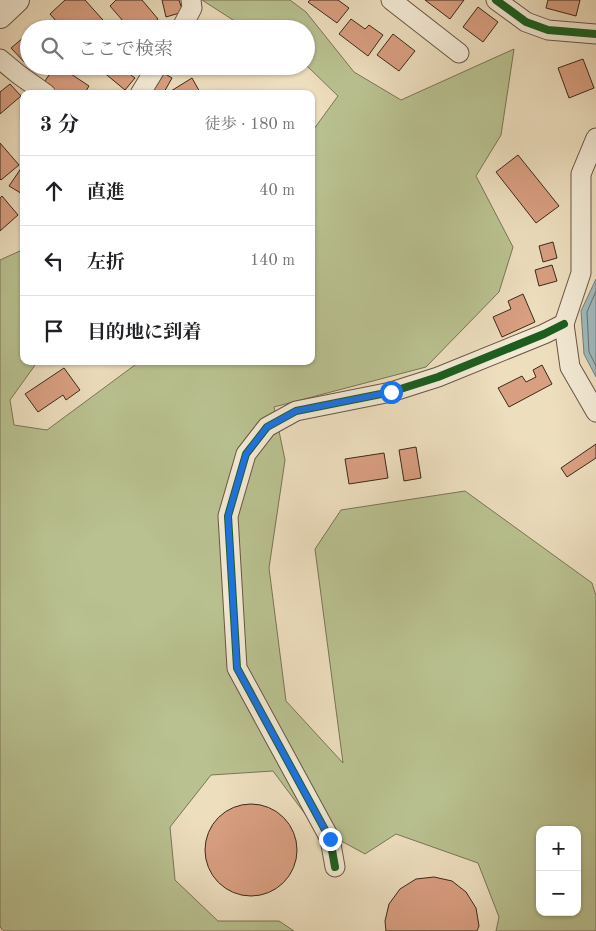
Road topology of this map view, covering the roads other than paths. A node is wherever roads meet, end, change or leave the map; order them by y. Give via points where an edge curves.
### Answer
1 (17, 0) edge
2 (191, 0) edge
3 (496, 0) edge
4 (396, 2) edge
5 (0, 16) edge
6 (186, 20) edge
7 (596, 34) edge
8 (459, 53) dead end
9 (0, 59) edge
10 (152, 75) edge
11 (40, 90) edge
12 (142, 90) edge
13 (596, 138) edge
14 (564, 324) junction
15 (596, 412) edge
16 (335, 867) dead end

1 - 5 street
2 - 6 street via 192,8
3 - 7 street via 533,25 548,30
4 - 8 street
9 - 11 street
10 - 12 street
13 - 14 street via 581,174 582,273
14 - 15 street via 570,367
14 - 16 street via 391,392 296,411 267,427 246,454 228,516 237,668 330,839

